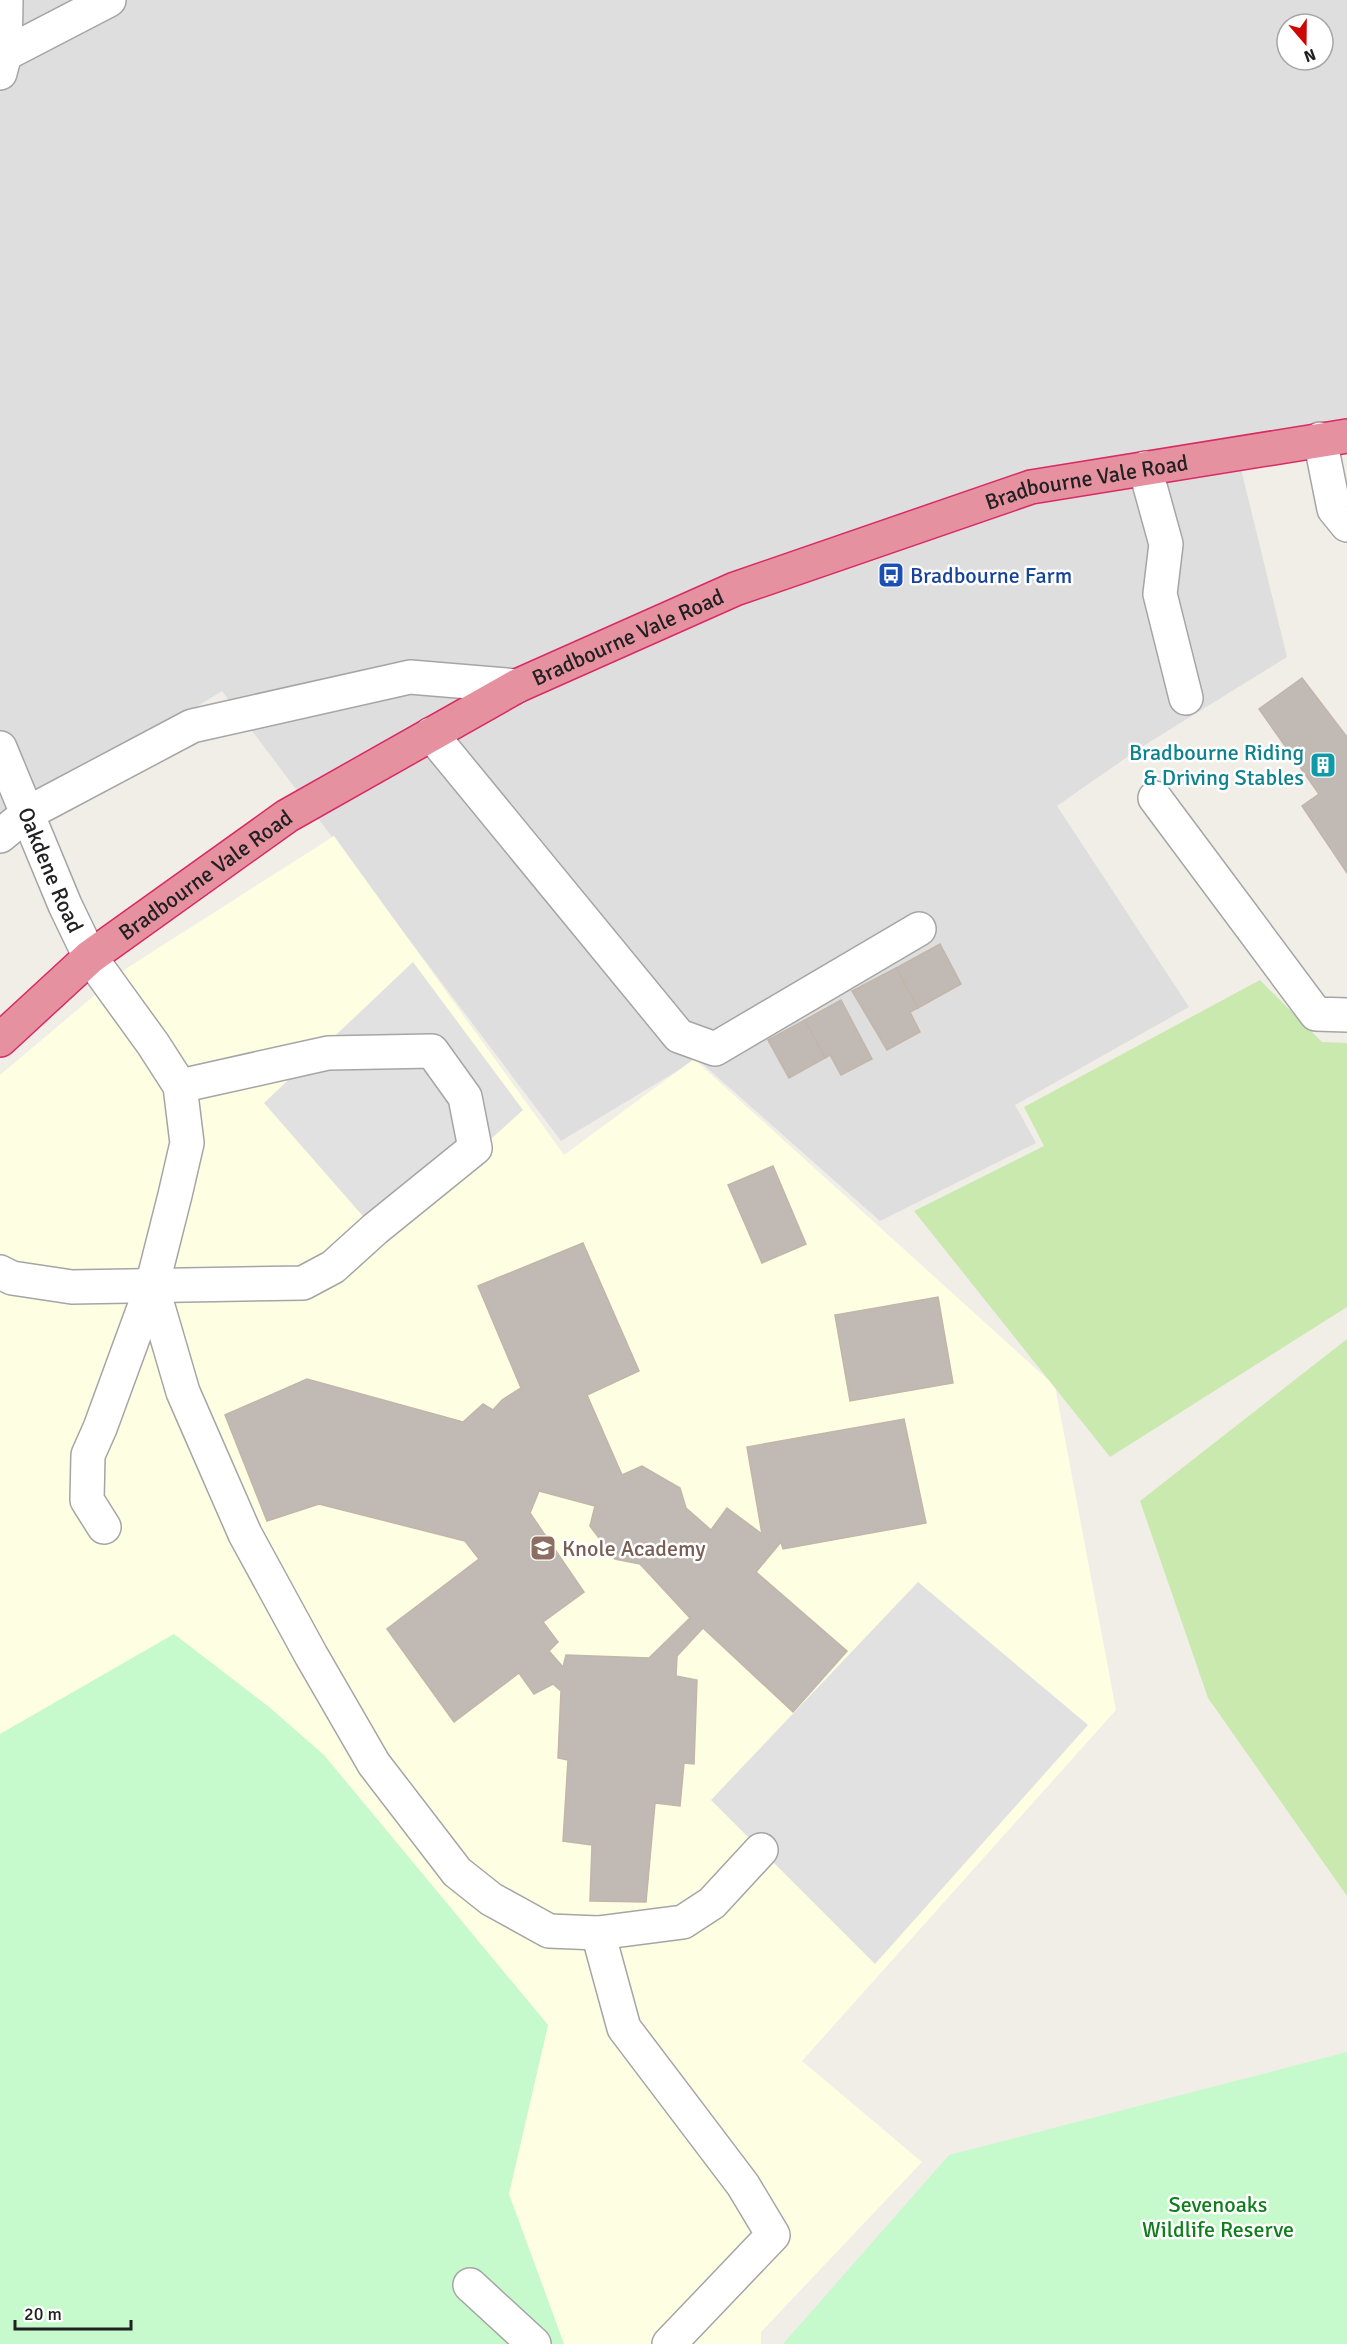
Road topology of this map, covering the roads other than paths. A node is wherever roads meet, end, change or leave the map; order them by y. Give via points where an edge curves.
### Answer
1 (6, 0) edge
2 (109, 0) edge
3 (2, 64) edge
4 (1333, 438) edge
5 (1144, 468) junction
6 (1347, 525) edge
7 (517, 686) junction
8 (1186, 698) dead end
9 (431, 734) junction
10 (0, 748) edge
11 (1155, 798) dead end
12 (28, 813) junction
13 (0, 836) edge
14 (919, 929) dead end
15 (90, 957) junction
16 (1347, 1015) edge
17 (0, 1041) edge
18 (180, 1086) junction
19 (0, 1272) edge
20 (152, 1286) junction
21 (104, 1527) dead end
22 (761, 1850) dead end
23 (598, 1932) junction
24 (470, 2285) dead end
25 (534, 2344) edge
26 (669, 2344) edge

1 - 3 street
2 - 3 street
4 - 5 highway, Bradbourne Vale Road
4 - 6 street via 1334,509
5 - 7 highway, Bradbourne Vale Road via 1030,487 746,585
5 - 8 street via 1166,544 1160,594
7 - 9 highway, Bradbourne Vale Road
7 - 12 street via 410,677 192,726
9 - 14 street via 679,1036 715,1049
9 - 15 highway, Bradbourne Vale Road via 287,816
10 - 12 street, Oakdene Road
11 - 16 street via 1316,1014
12 - 13 street
12 - 15 street, Oakdene Road
15 - 17 highway, Bradbourne Vale Road
15 - 18 street, Oakdene Road
18 - 20 street via 187,1143
18 - 20 street via 328,1053 432,1051 465,1097 475,1148 333,1267 303,1283
19 - 20 street via 12,1278 72,1287
20 - 21 street via 88,1455 87,1500
20 - 23 street via 183,1392 245,1534 374,1764 457,1872 491,1899 549,1931
22 - 23 street via 712,1903 683,1922
23 - 26 street via 624,2028 744,2185 773,2235
24 - 25 street

